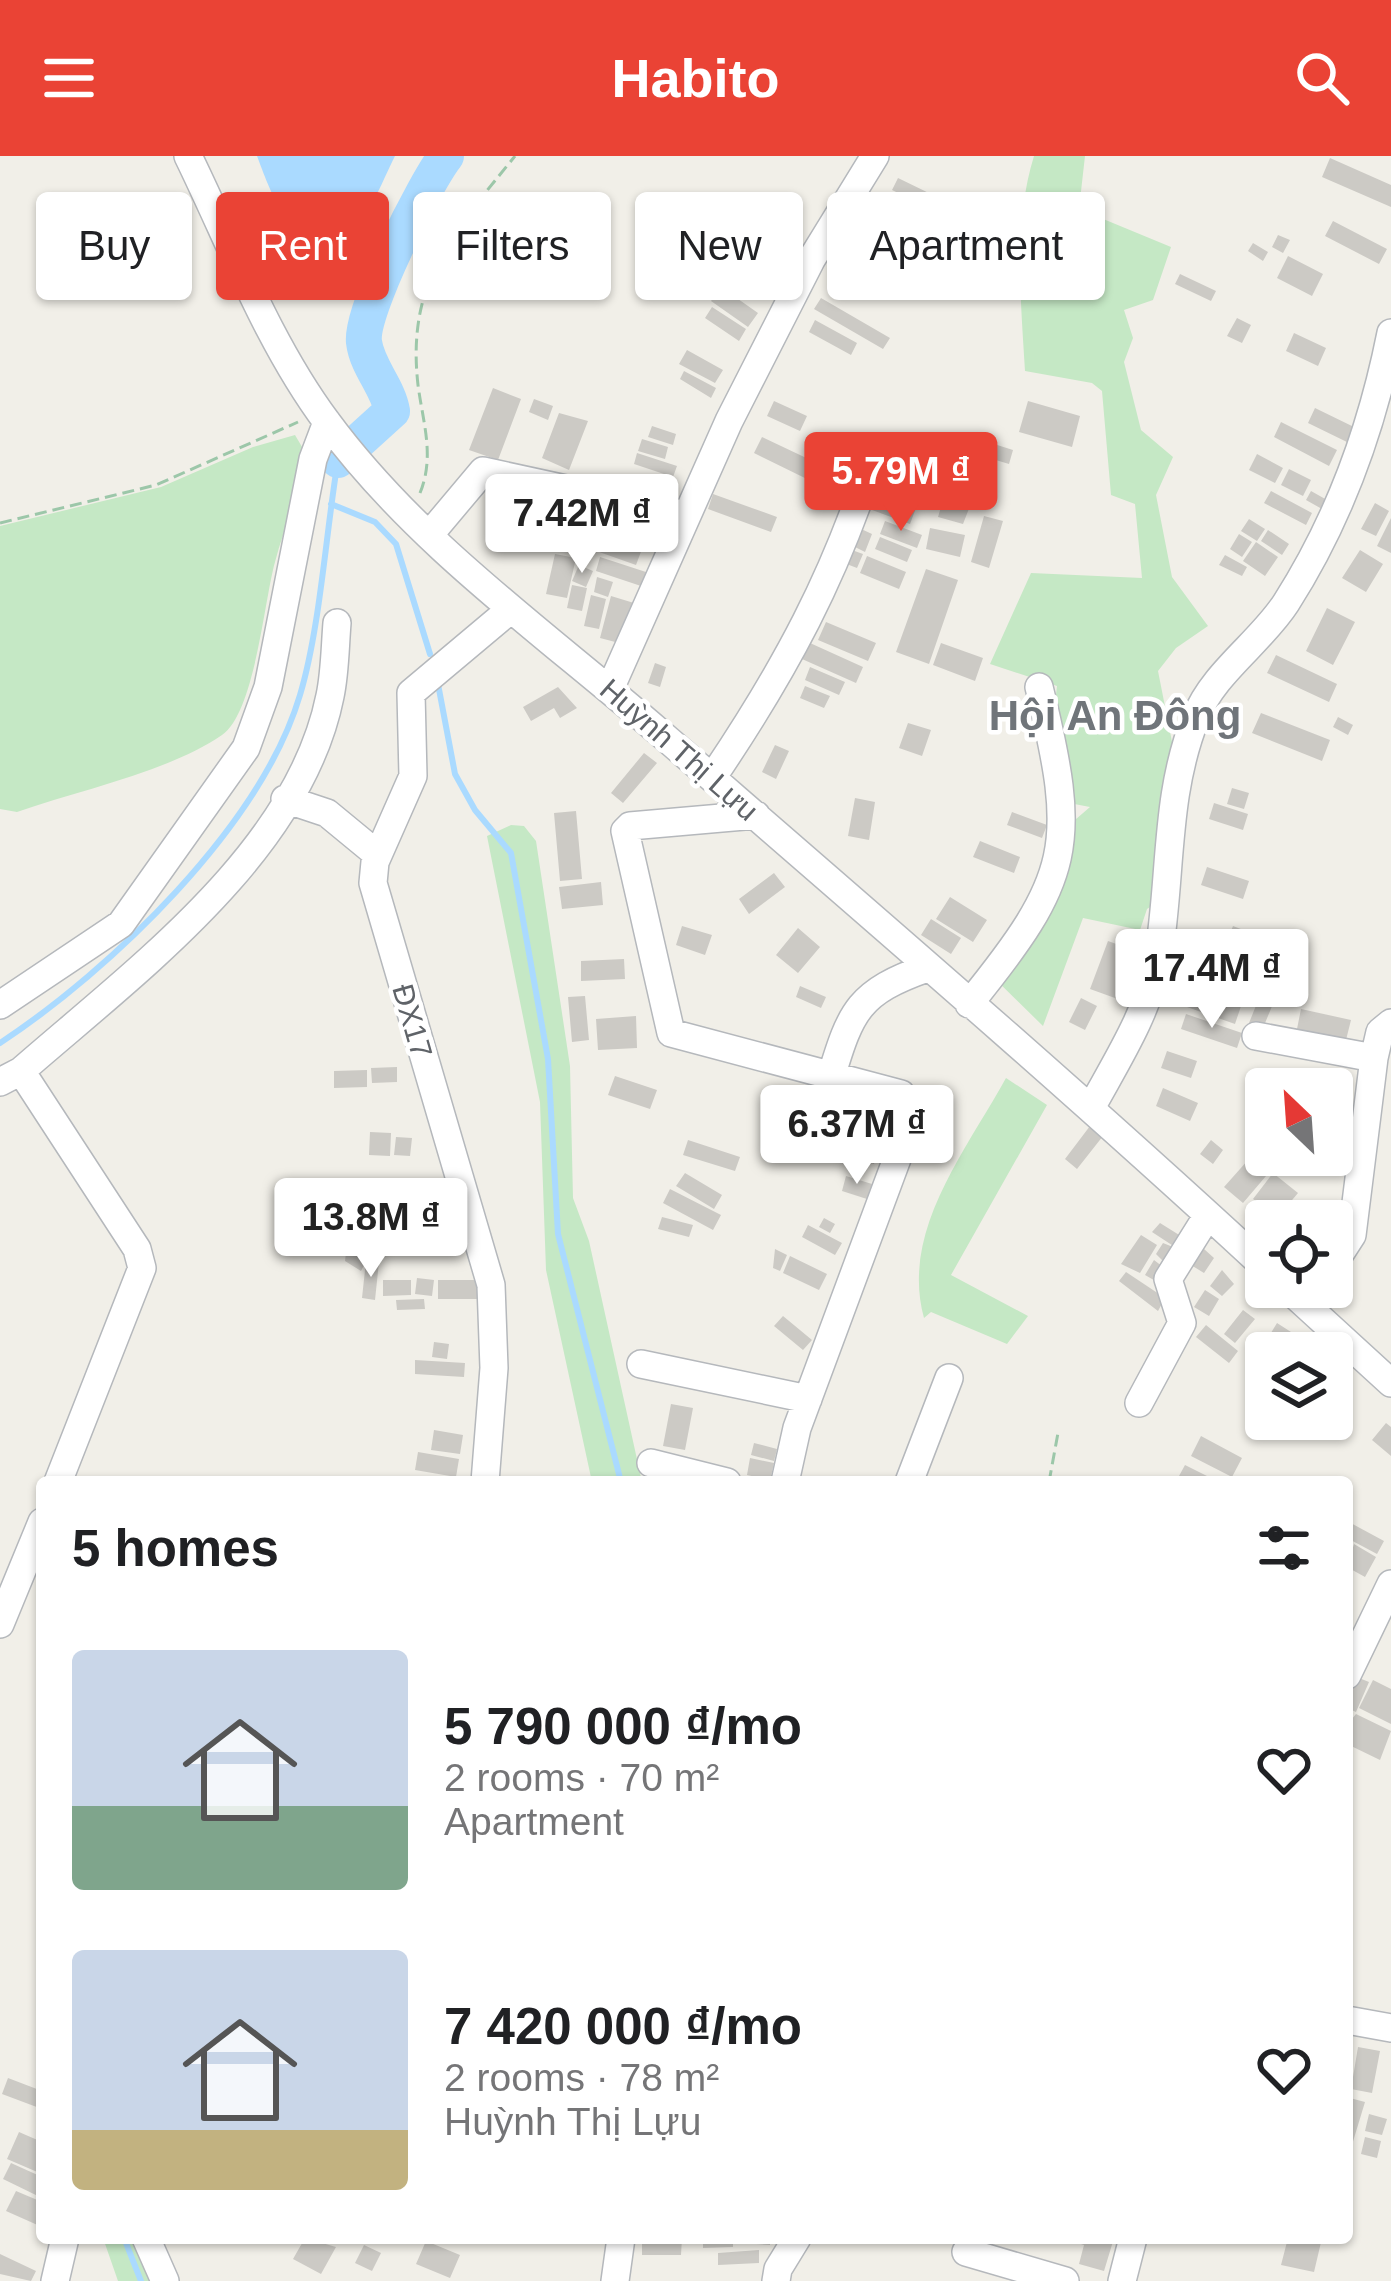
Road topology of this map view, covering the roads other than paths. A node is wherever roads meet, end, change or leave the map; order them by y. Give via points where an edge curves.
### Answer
1 (188, 156) edge
2 (875, 156) edge
3 (1391, 333) edge
4 (327, 422) junction
5 (875, 451) dead end
6 (685, 514) junction
7 (420, 524) junction
8 (511, 609) junction
9 (337, 623) dead end
10 (1040, 687) dead end
11 (610, 689) junction
12 (712, 778) junction
13 (285, 799) junction
14 (756, 815) junction
15 (378, 855) junction
16 (927, 968) junction
17 (969, 1004) junction
18 (0, 1005) edge
19 (1391, 1023) edge
20 (1256, 1036) dead end
21 (1374, 1058) junction
22 (10, 1076) edge
23 (831, 1077) junction
24 (1090, 1108) junction
25 (1208, 1215) junction
26 (1353, 1227) edge
27 (1245, 1249) edge
28 (1318, 1308) edge
29 (640, 1364) dead end
30 (949, 1378) dead end
31 (1391, 1383) edge
32 (808, 1399) junction
33 (1139, 1402) dead end
34 (651, 1463) dead end
35 (60, 1476) edge
36 (485, 1476) edge
37 (703, 1476) edge
38 (787, 1476) edge
39 (911, 1476) edge
40 (36, 1537) edge
41 (1391, 1584) edge
42 (0, 1624) edge
43 (1353, 1663) edge
44 (1353, 2021) edge
45 (1391, 2028) edge
46 (64, 2244) edge
47 (149, 2244) edge
48 (621, 2244) edge
49 (793, 2244) edge
50 (1131, 2244) edge
51 (966, 2252) dead end
52 (55, 2281) edge
53 (165, 2281) edge
54 (614, 2281) edge
55 (776, 2281) edge
56 (1066, 2281) edge
57 (1121, 2281) edge

1 - 4 street, Huỳnh Thị Lựu
2 - 6 street via 811,260
3 - 24 street via 1353,473 1285,605 1198,710 1175,785 1157,964
4 - 7 street, Huỳnh Thị Lựu
4 - 18 street via 268,687 245,748 121,924
5 - 12 street via 810,621
6 - 7 street via 484,472
6 - 11 street
7 - 8 street, Huỳnh Thị Lựu
8 - 11 street, Huỳnh Thị Lựu
8 - 15 street, ĐX17 via 410,696 413,776
9 - 13 street via 330,698
10 - 17 street via 1064,803 1055,866 1029,930
11 - 12 street, Huỳnh Thị Lựu
12 - 14 street, Huỳnh Thị Lựu
13 - 15 street via 327,813
13 - 22 street via 248,859 185,924
14 - 16 street, Huỳnh Thị Lựu
14 - 23 street via 625,831 667,1024 678,1038
15 - 36 street, ĐX17 via 373,883 491,1285
16 - 17 street, Huỳnh Thị Lựu
16 - 23 street via 864,998
17 - 24 street, Huỳnh Thị Lựu
19 - 21 street
20 - 21 street
21 - 26 street
22 - 35 street via 137,1250 142,1268
23 - 32 street via 901,1094 911,1121
24 - 25 street, Huỳnh Thị Lựu
25 - 27 street, Huỳnh Thị Lựu
25 - 33 street via 1168,1279 1182,1323
28 - 31 street
29 - 32 street
30 - 39 street
32 - 38 street
34 - 37 street
40 - 42 street
41 - 43 street
44 - 45 street
46 - 52 street
47 - 53 street
48 - 54 street
49 - 55 street
50 - 57 street
51 - 56 street

